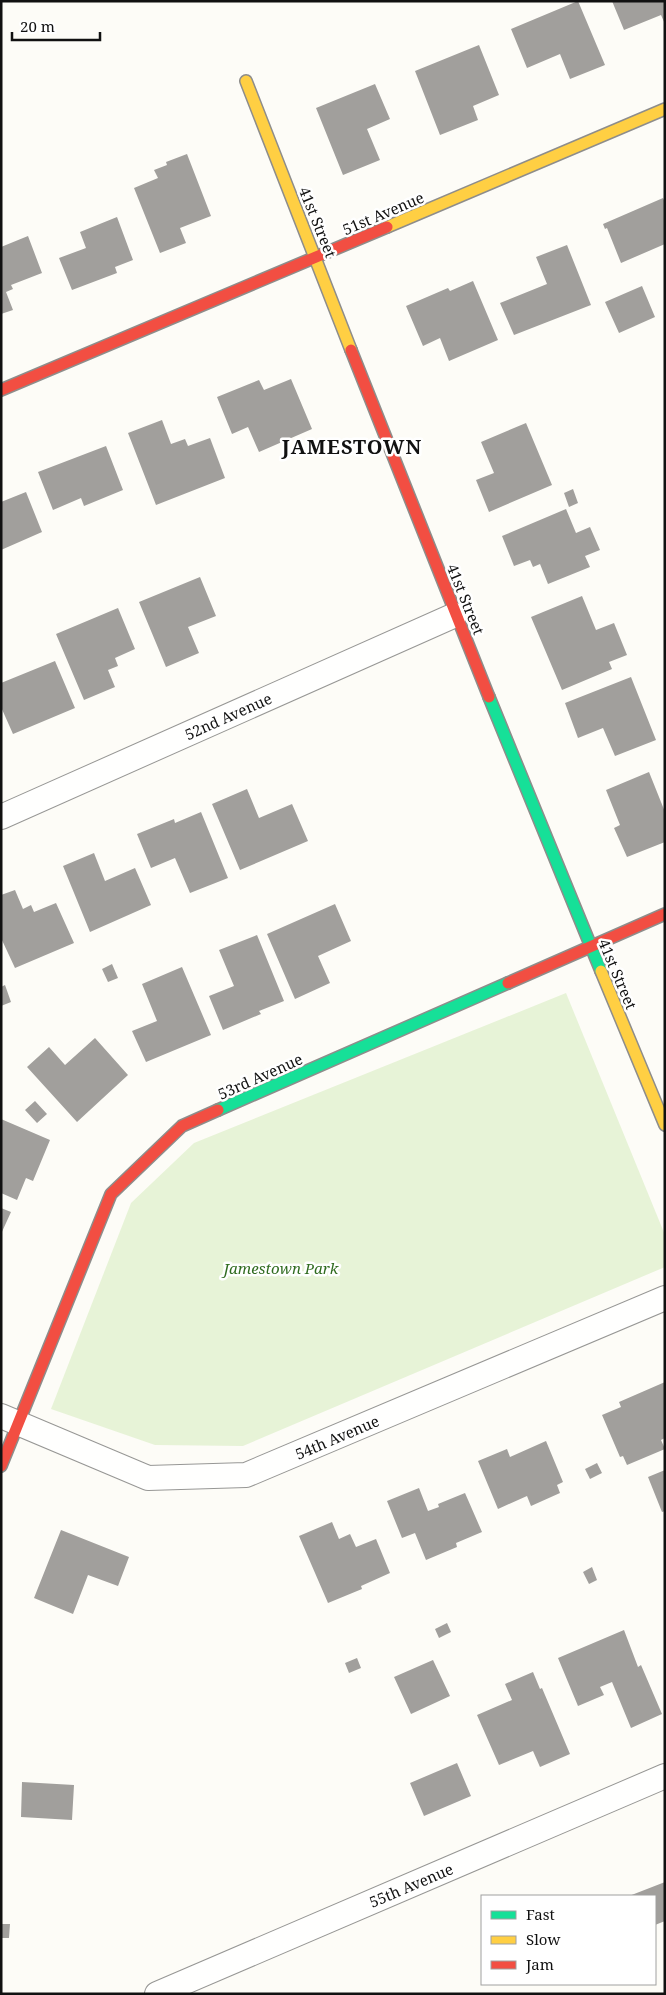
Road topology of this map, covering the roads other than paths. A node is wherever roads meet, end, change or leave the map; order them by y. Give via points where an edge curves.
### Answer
1 (246, 81) dead end
2 (665, 109) edge
3 (316, 257) junction
4 (1, 390) edge
5 (456, 615) junction
6 (1, 817) edge
7 (665, 914) edge
8 (591, 948) junction
9 (665, 1125) edge
10 (665, 1298) edge
11 (10, 1419) edge
12 (1, 1466) edge
13 (665, 1776) edge
14 (157, 1994) edge

1 - 3 street, 41st Street
2 - 3 street, 51st Avenue
3 - 4 street, 51st Avenue
3 - 5 street, 41st Street
5 - 6 street, 52nd Avenue
5 - 8 street, 41st Street
7 - 8 street, 53rd Avenue
8 - 9 street, 41st Street
8 - 11 street, 53rd Avenue via 182,1126 111,1194
10 - 11 street, 54th Avenue via 246,1475 148,1478
11 - 12 street, 53rd Avenue
13 - 14 street, 55th Avenue

